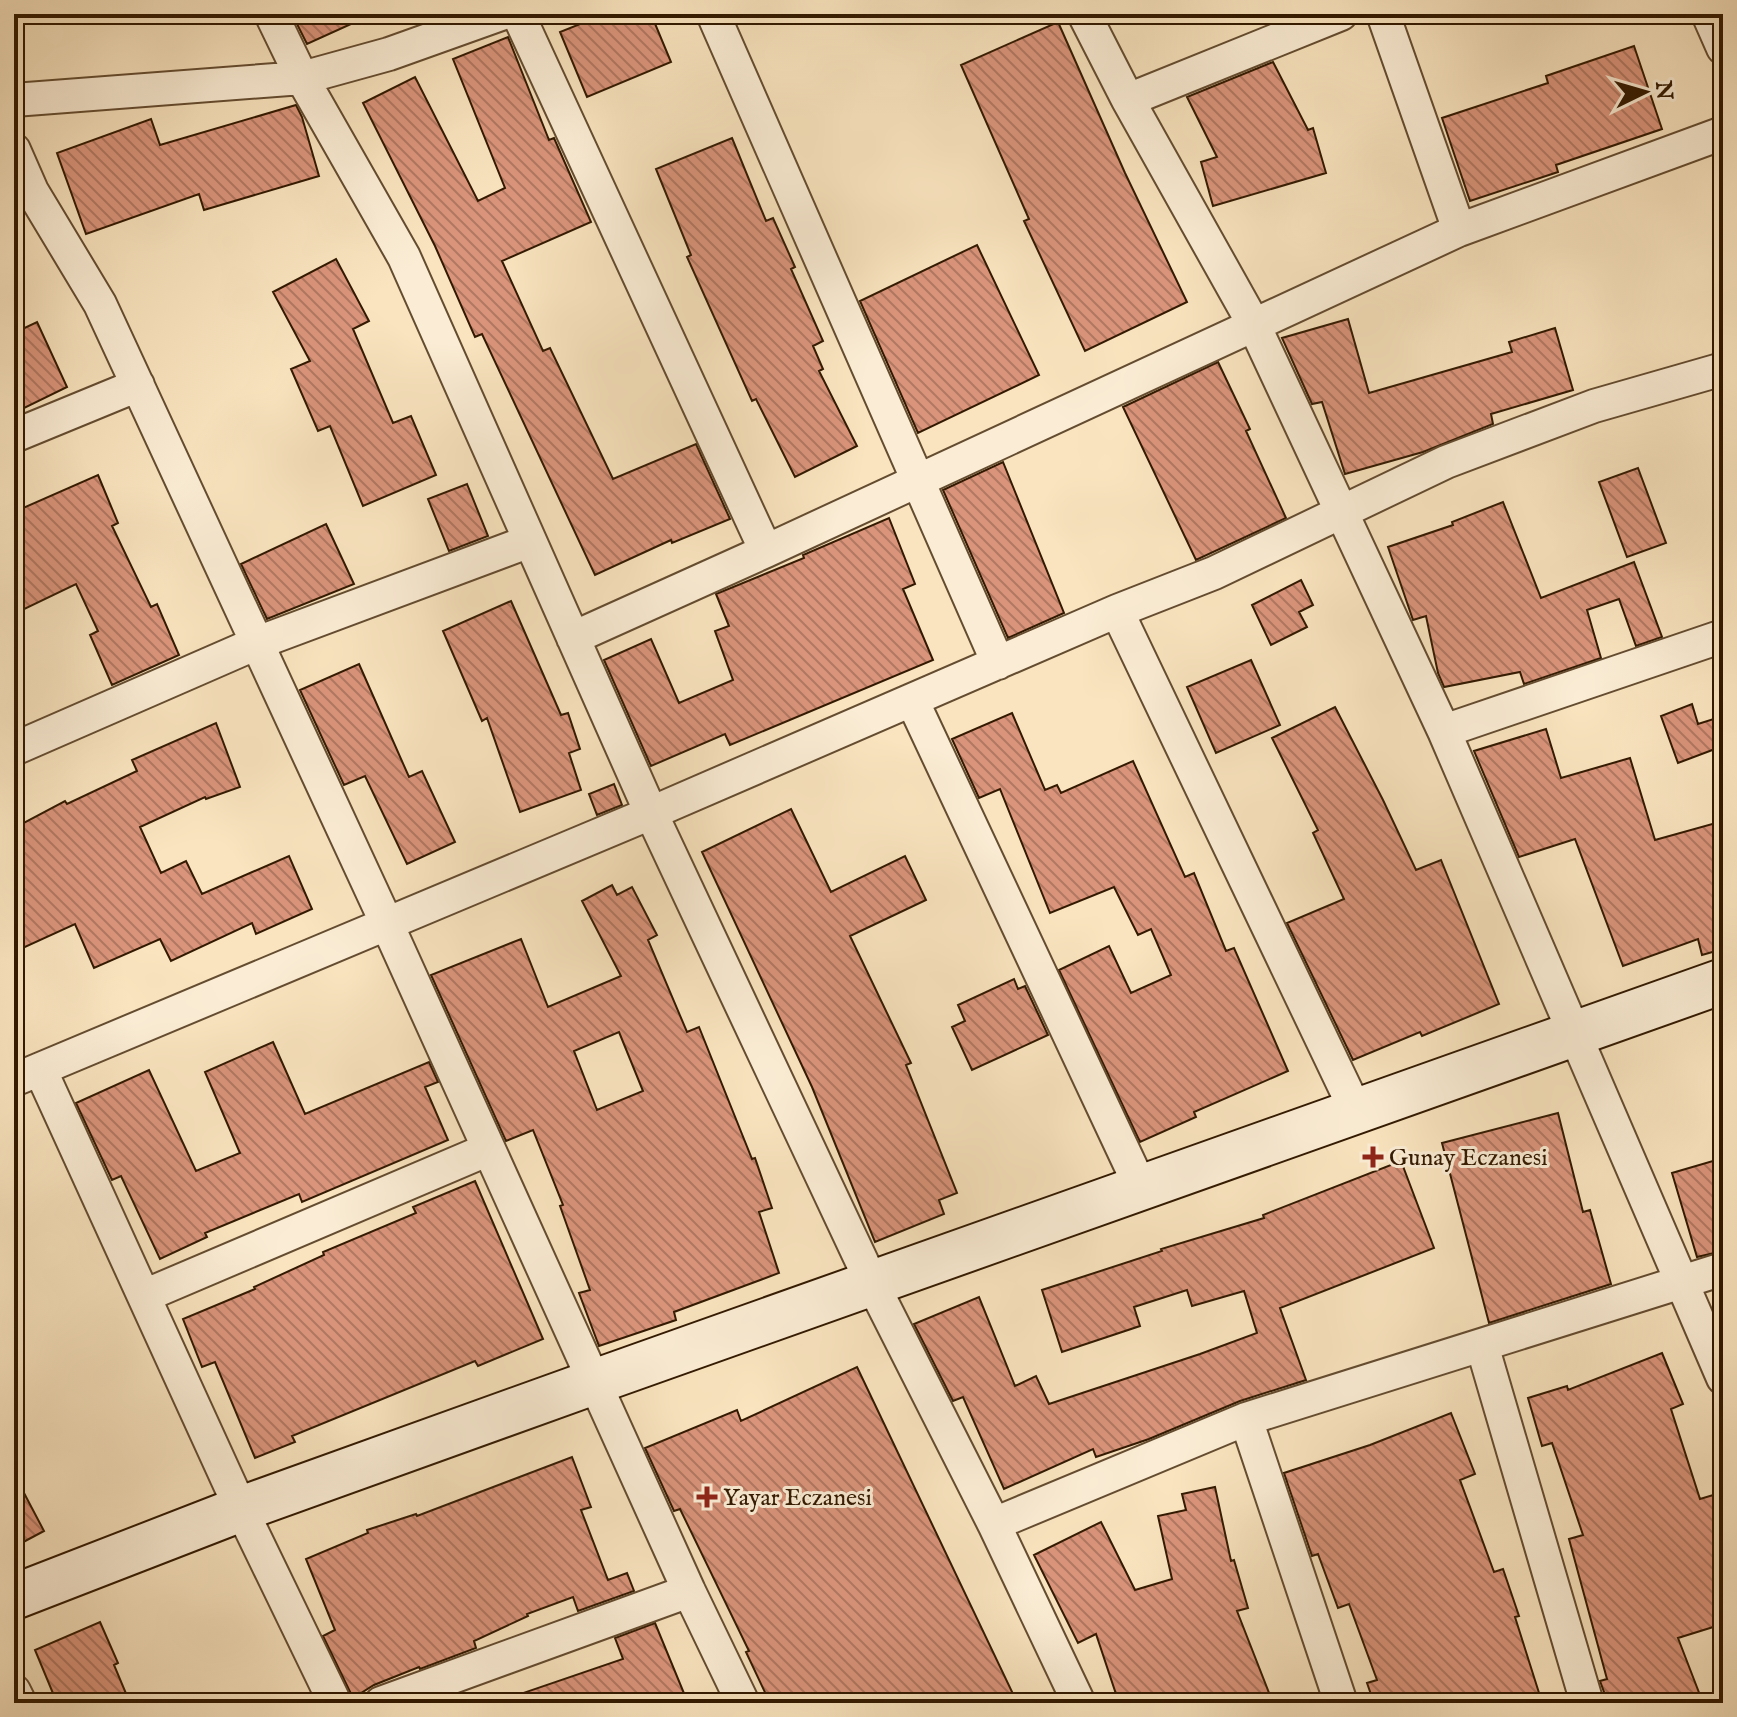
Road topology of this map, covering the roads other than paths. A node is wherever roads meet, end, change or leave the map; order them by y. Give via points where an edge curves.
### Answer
1 (271, 14) edge
2 (501, 14) edge
3 (518, 14) edge
4 (713, 14) edge
5 (1084, 14) edge
6 (1341, 14) edge
7 (1383, 14) edge
8 (1708, 14) edge
9 (1723, 48) edge
10 (302, 78) junction
11 (14, 100) edge
12 (1128, 100) junction
13 (1723, 133) edge
14 (14, 150) edge
15 (23, 195) edge
16 (1459, 230) junction
17 (1253, 323) junction
18 (1723, 369) edge
19 (138, 385) junction
20 (14, 436) edge
21 (917, 480) junction
22 (1341, 511) junction
23 (530, 541) junction
24 (766, 551) junction
25 (1117, 611) junction
26 (1723, 636) edge
27 (573, 638) junction
28 (257, 643) junction
29 (998, 663) junction
30 (912, 700) junction
31 (1444, 731) junction
32 (14, 749) edge
33 (651, 813) junction
34 (387, 924) junction
35 (1723, 981) edge
36 (1573, 1034) junction
37 (27, 1075) edge
38 (1356, 1111) junction
39 (489, 1149) junction
40 (1141, 1188) junction
41 (1723, 1269) edge
42 (1682, 1282) junction
43 (872, 1283) junction
44 (144, 1296) junction
45 (1482, 1345) junction
46 (1723, 1378) edge
47 (594, 1382) junction
48 (1246, 1419) junction
49 (241, 1509) junction
50 (994, 1524) junction
51 (689, 1591) junction
52 (14, 1597) edge
53 (14, 1691) edge
54 (20, 1703) edge
55 (335, 1703) edge
56 (381, 1703) edge
57 (743, 1703) edge
58 (1079, 1703) edge
59 (1341, 1703) edge
60 (1587, 1703) edge

1 - 10 street
2 - 10 street
3 - 24 street
4 - 21 street
5 - 12 street
6 - 12 street
7 - 16 street
8 - 9 street
10 - 11 street
10 - 23 street via 404,257
12 - 17 street
13 - 16 street
14 - 15 street
15 - 19 street via 100,304
16 - 17 street
17 - 21 street
17 - 22 street
18 - 22 street via 1594,406 1446,462
19 - 20 street
19 - 28 street
21 - 24 street
21 - 29 street
22 - 25 street via 1214,573
22 - 31 street
23 - 27 street
23 - 28 street
24 - 27 street
25 - 29 street
25 - 38 street
26 - 31 street
27 - 33 street
28 - 32 street
28 - 34 street
29 - 30 street
30 - 33 street
30 - 40 street
31 - 36 street
33 - 34 street
33 - 43 street
34 - 37 street
34 - 39 street
35 - 36 street
36 - 38 street
36 - 42 street
37 - 44 street
38 - 40 street
39 - 44 street
39 - 47 street
40 - 43 street
41 - 42 street
42 - 45 street
42 - 46 street
43 - 47 street
43 - 50 street
44 - 49 street
45 - 48 street
45 - 60 street
47 - 49 street
47 - 51 street
48 - 50 street
48 - 59 street
49 - 52 street
49 - 55 street
50 - 58 street
51 - 56 street
51 - 57 street
53 - 54 street

